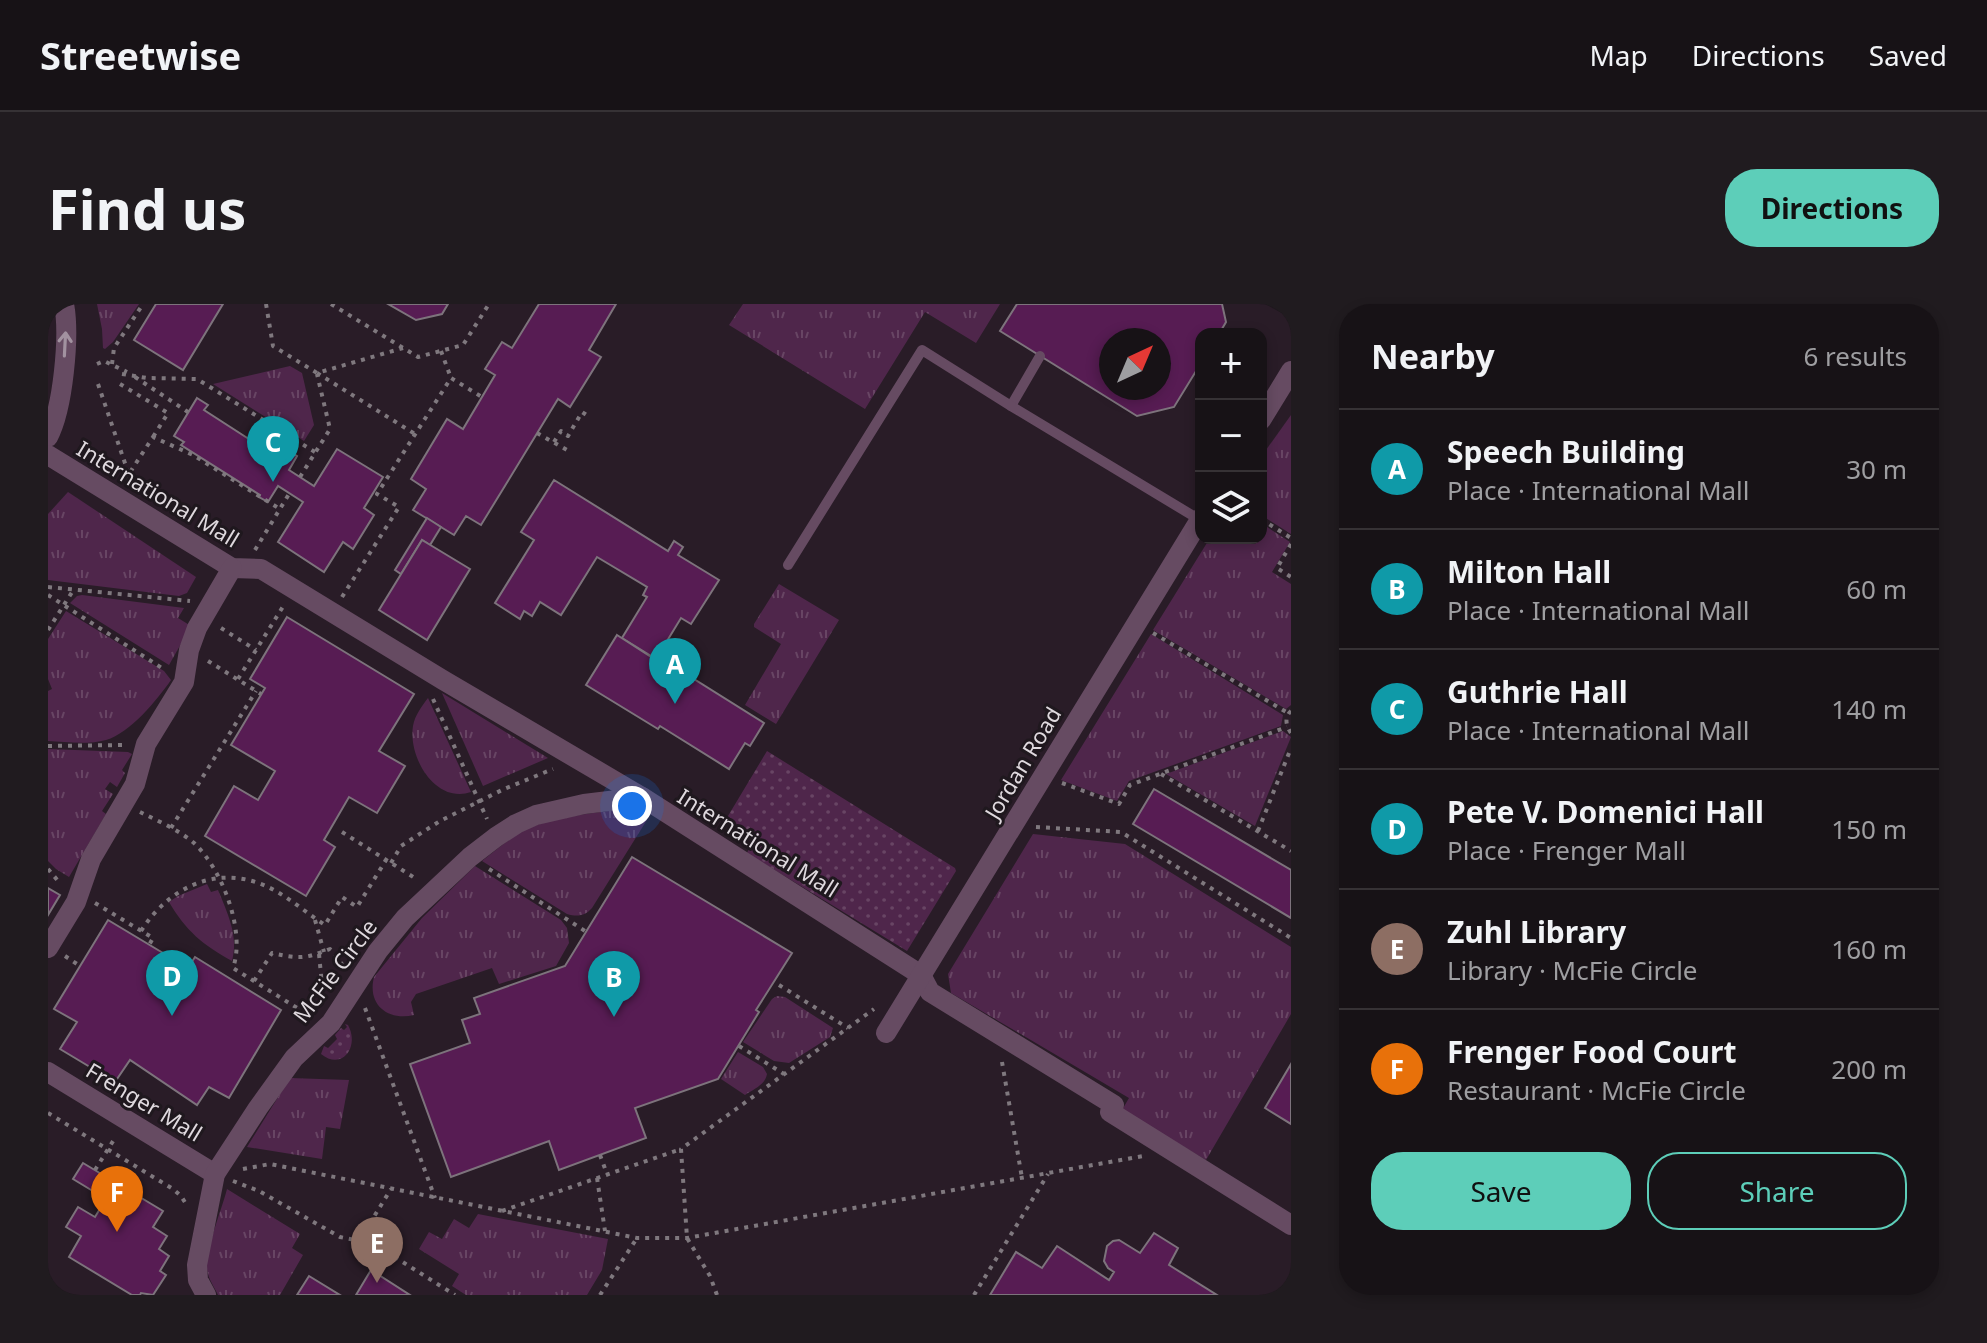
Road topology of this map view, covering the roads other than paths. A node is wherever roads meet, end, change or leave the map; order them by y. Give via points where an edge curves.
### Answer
1 (64, 304) edge
2 (1040, 356) dead end
3 (1291, 371) edge
4 (1011, 406) junction
5 (1267, 410) edge
6 (48, 437) edge
7 (48, 455) edge
8 (1195, 516) edge
9 (1195, 527) edge
10 (788, 565) dead end
11 (232, 568) junction
12 (642, 797) junction
13 (48, 948) edge
14 (921, 975) junction
15 (886, 1033) dead end
16 (48, 1072) edge
17 (215, 1174) junction
18 (1291, 1225) edge
19 (206, 1295) edge

6 -> 1 street via 55,424 65,353
2 - 4 lane
3 - 5 street
4 - 8 lane
4 - 10 lane via 922,350
7 - 11 street, International Mall
9 - 14 street, Jordan Road
11 - 12 street, International Mall via 261,569
11 - 13 street via 197,628 184,682 146,744 135,784
12 - 14 street, International Mall
12 - 17 street, McFie Circle via 536,815 470,857 378,951 331,1023 294,1058
14 - 15 street, Jordan Road
14 - 18 street, International Mall via 930,992 1114,1105 1110,1112
16 - 17 street, Frenger Mall
17 - 19 street, McFie Circle via 197,1265

